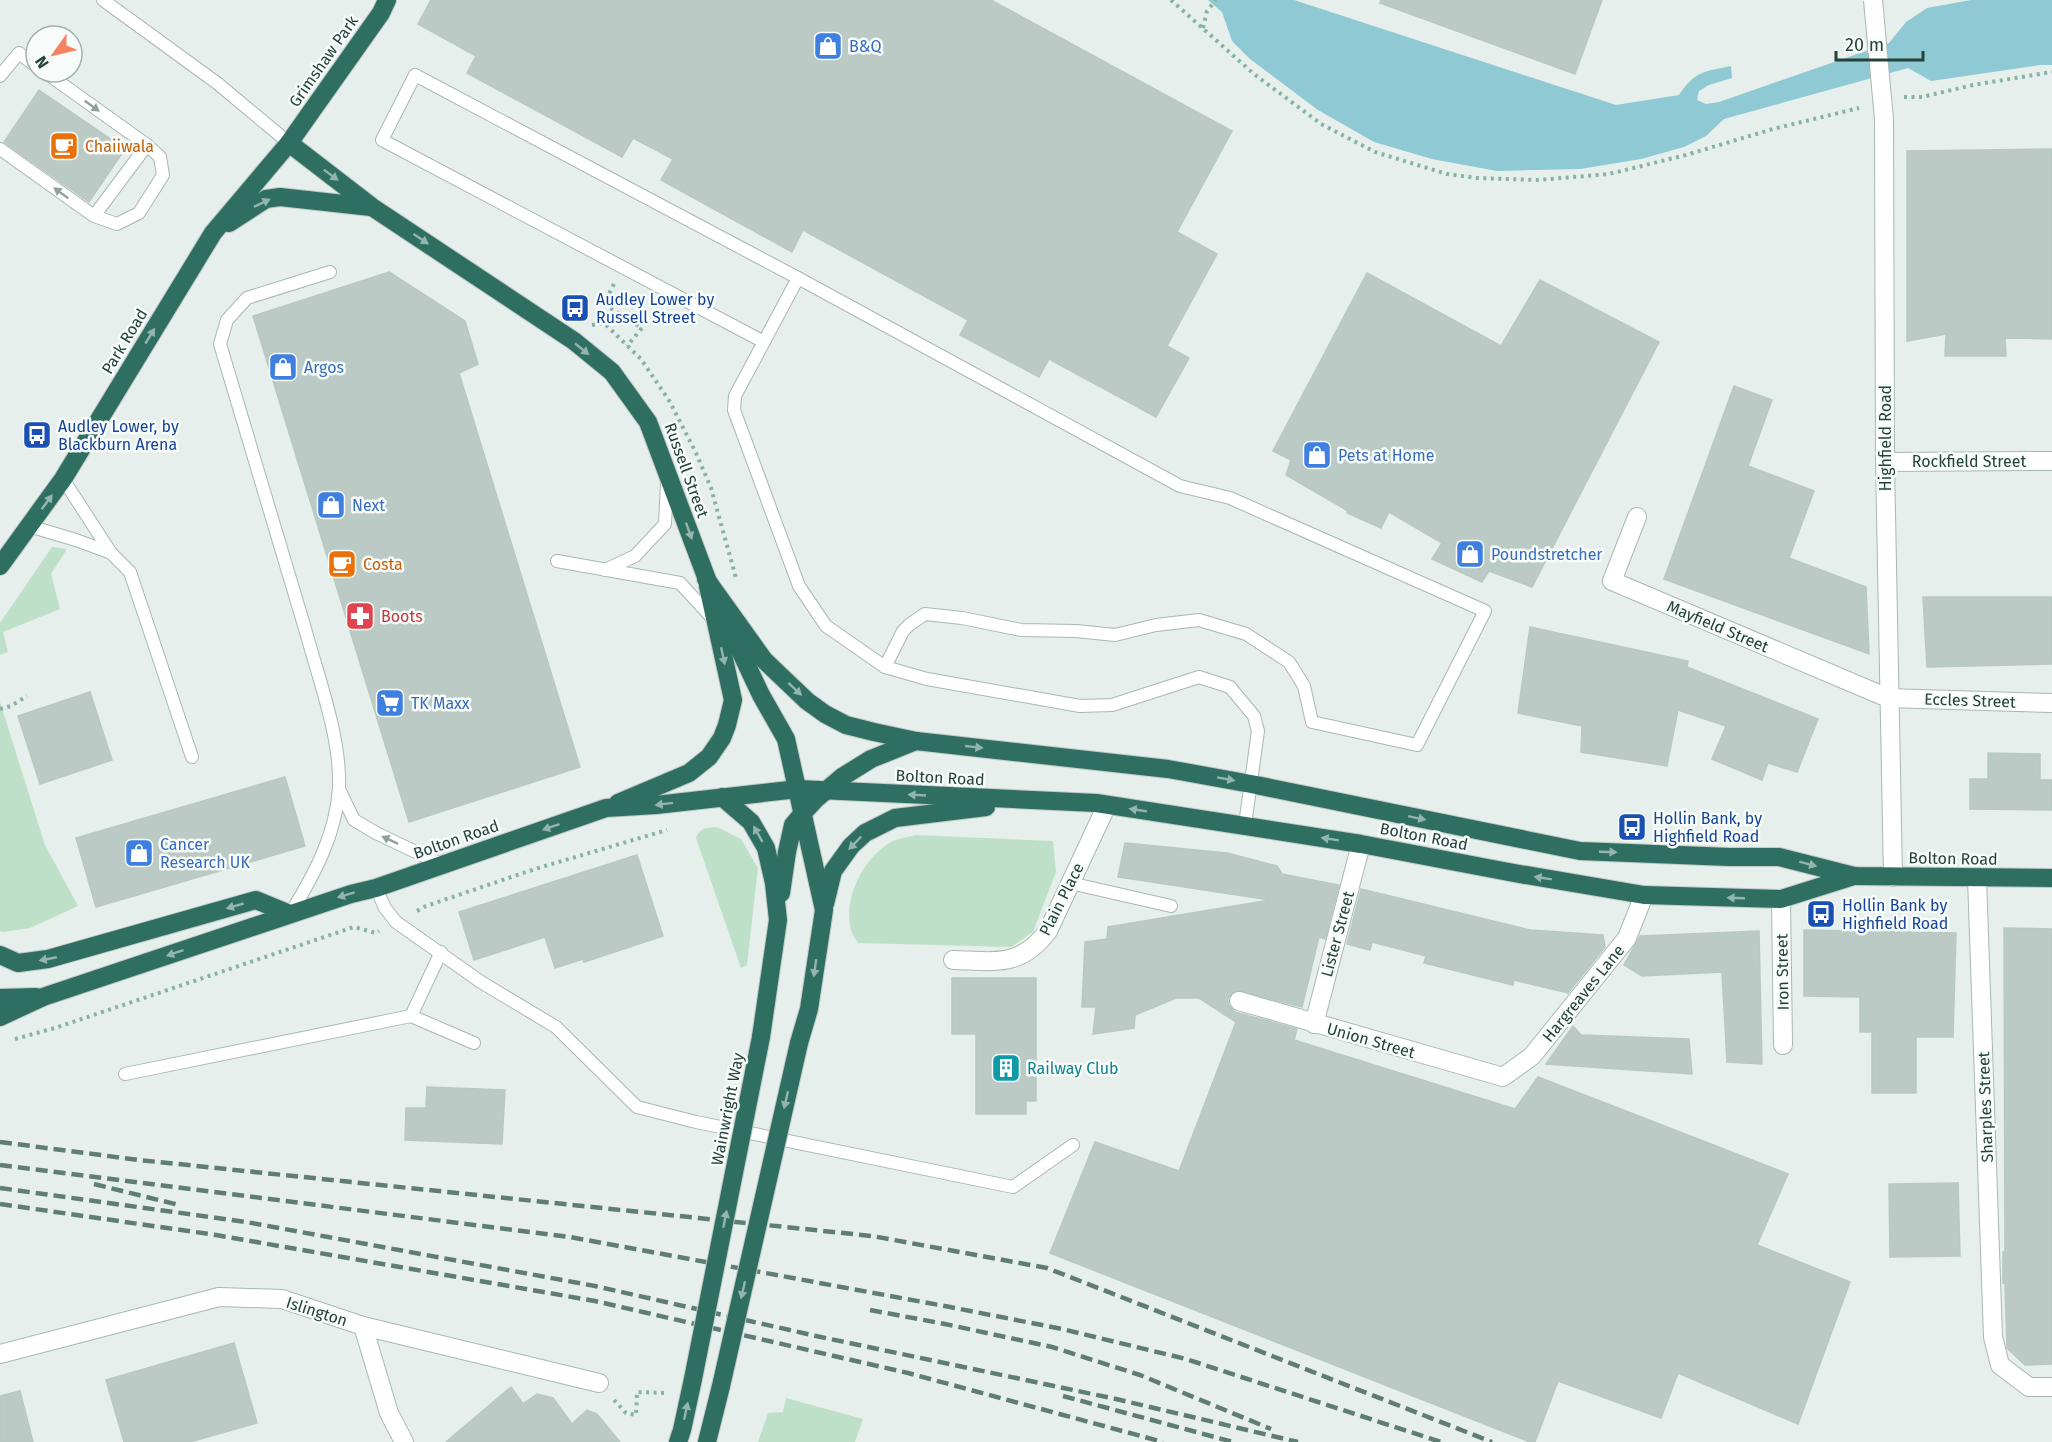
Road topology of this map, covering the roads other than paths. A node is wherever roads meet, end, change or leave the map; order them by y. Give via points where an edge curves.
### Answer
1 (103, 0) edge
2 (387, 0) edge
3 (1873, 0) edge
4 (24, 57) edge
5 (0, 76) edge
6 (62, 84) edge
7 (289, 143) junction
8 (147, 145) junction
9 (0, 149) edge
10 (372, 207) junction
11 (94, 216) junction
12 (213, 233) junction
13 (330, 272) dead end
14 (798, 278) junction
15 (764, 342) junction
16 (2052, 461) edge
17 (1885, 462) junction
18 (667, 473) junction
19 (63, 479) junction
20 (1637, 517) dead end
21 (29, 526) junction
22 (111, 553) junction
23 (557, 561) dead end
24 (0, 566) edge
25 (605, 570) junction
26 (706, 579) junction
27 (715, 621) junction
28 (885, 667) junction
29 (1888, 698) junction
30 (2052, 703) edge
31 (916, 741) junction
32 (192, 757) dead end
33 (1251, 784) junction
34 (339, 789) junction
35 (798, 789) junction
36 (829, 789) junction
37 (722, 797) junction
38 (1038, 802) junction
39 (1107, 805) junction
40 (606, 808) junction
41 (803, 813) junction
42 (1245, 825) junction
43 (1361, 844) junction
44 (443, 865) junction
45 (1854, 876) junction
46 (1893, 877) junction
47 (1977, 878) junction
48 (2052, 878) edge
49 (1070, 883) junction
50 (376, 888) junction
51 (1644, 895) junction
52 (1781, 899) junction
53 (1171, 906) dead end
54 (824, 910) junction
55 (290, 914) junction
56 (778, 920) junction
57 (441, 952) junction
58 (0, 955) edge
59 (953, 960) dead end
60 (44, 997) junction
61 (0, 998) edge
62 (1239, 1001) dead end
63 (411, 1016) junction
64 (0, 1017) edge
65 (1314, 1024) junction
66 (474, 1043) dead end
67 (1783, 1045) dead end
68 (125, 1074) dead end
69 (1503, 1077) joint
70 (1073, 1145) dead end
71 (363, 1326) junction
72 (0, 1354) edge
73 (599, 1383) dead end
74 (2052, 1387) edge
75 (404, 1442) edge
76 (678, 1442) edge
77 (708, 1442) edge

1 - 7 lane via 218,83
2 - 7 highway, Grimshaw Park
3 - 17 street, Highfield Road, bridge via 1884,119
4 - 5 lane via 19,53
6 -> 8 lane
7 -> 10 highway, Russell Street
7 - 12 highway, Park Road
8 - 11 lane
8 - 11 lane via 160,157 162,175 139,213 117,224
11 -> 9 lane
12 -> 10 highway, Russell Street via 266,199 280,197
10 -> 18 highway, Russell Street via 574,341 612,372 648,422
19 -> 12 highway, Park Road
13 - 34 lane via 247,298 227,320 220,344 329,717
14 - 15 lane
14 - 15 lane via 415,75 382,140
14 - 28 lane via 1180,486 1230,498 1485,611 1417,746 1312,722 1304,686 1289,662 1246,634 1198,620 1115,635 1021,630 925,614 903,631
15 - 28 lane via 735,396 734,410 799,586 826,626
16 - 17 street, Rockfield Street
17 - 29 street, Highfield Road
18 - 25 lane via 665,524 635,556
18 -> 26 highway, Russell Street
21 -> 19 highway, Park Road
19 - 22 lane
20 - 29 street, Mayfield Street via 1612,581
21 - 22 lane
21 - 24 highway, Park Road
22 - 32 lane via 130,572
23 - 25 lane
25 - 27 lane via 680,583
26 - 27 highway
26 -> 31 highway, Bolton Road via 764,660 807,701 846,725
26 - 35 highway, Russell Street via 786,739
27 -> 40 highway via 733,700 722,738 709,757 689,773
28 - 33 lane via 927,679 1080,705 1112,705 1199,677 1230,687 1254,716 1258,731
29 - 30 street, Eccles Street
29 - 46 street, Highfield Road
31 -> 33 highway, Bolton Road via 1168,769
31 - 36 highway via 871,759
33 - 42 lane
33 -> 45 highway, Bolton Road via 1580,851 1779,857
44 -> 34 lane via 354,820
34 - 55 lane via 330,836 313,876
35 - 36 highway, Bolton Road
35 - 37 highway, Bolton Road
35 - 41 highway
38 -> 36 highway, Bolton Road
36 - 41 highway
37 -> 40 highway, Bolton Road
56 -> 37 highway, Wainwright Way via 766,848 751,822
38 - 39 highway, Bolton Road
38 -> 54 highway via 895,818 865,832 833,871
42 -> 39 highway, Bolton Road
39 - 49 street, Plain Place
40 -> 44 highway, Bolton Road
41 - 54 highway
41 - 56 highway via 794,825 787,852
43 -> 42 highway, Bolton Road
51 -> 43 highway, Bolton Road
43 - 65 street, Lister Street
44 - 50 highway, Bolton Road
45 - 46 highway, Bolton Road
45 - 52 highway, Bolton Road
46 - 47 highway, Bolton Road
47 - 48 highway, Bolton Road
47 - 74 street, Sharples Street via 1993,1337 2000,1365 2029,1387
49 - 53 lane
49 - 59 street, Plain Place via 1048,931 1024,955 1005,961
50 -> 55 highway, Bolton Road
50 - 57 lane via 396,922
52 -> 51 highway, Bolton Road
51 - 69 street, Hargreaves Lane via 1627,938 1532,1056
52 - 67 street, Iron Street
54 -> 77 highway, bridge via 809,1009
55 -> 58 highway via 256,900 48,959 18,963
55 -> 60 highway, Bolton Road
76 -> 56 highway, Wainwright Way, bridge via 761,1037
57 - 63 lane
57 - 70 lane via 480,982 556,1027 637,1107 1013,1187
60 - 61 highway
60 - 64 highway
62 - 65 street, Union Street
63 - 66 lane
63 - 68 lane
65 - 69 street, Union Street
71 - 72 street, Islington via 282,1299 219,1297
71 - 73 street, Islington
71 - 75 street via 389,1413

